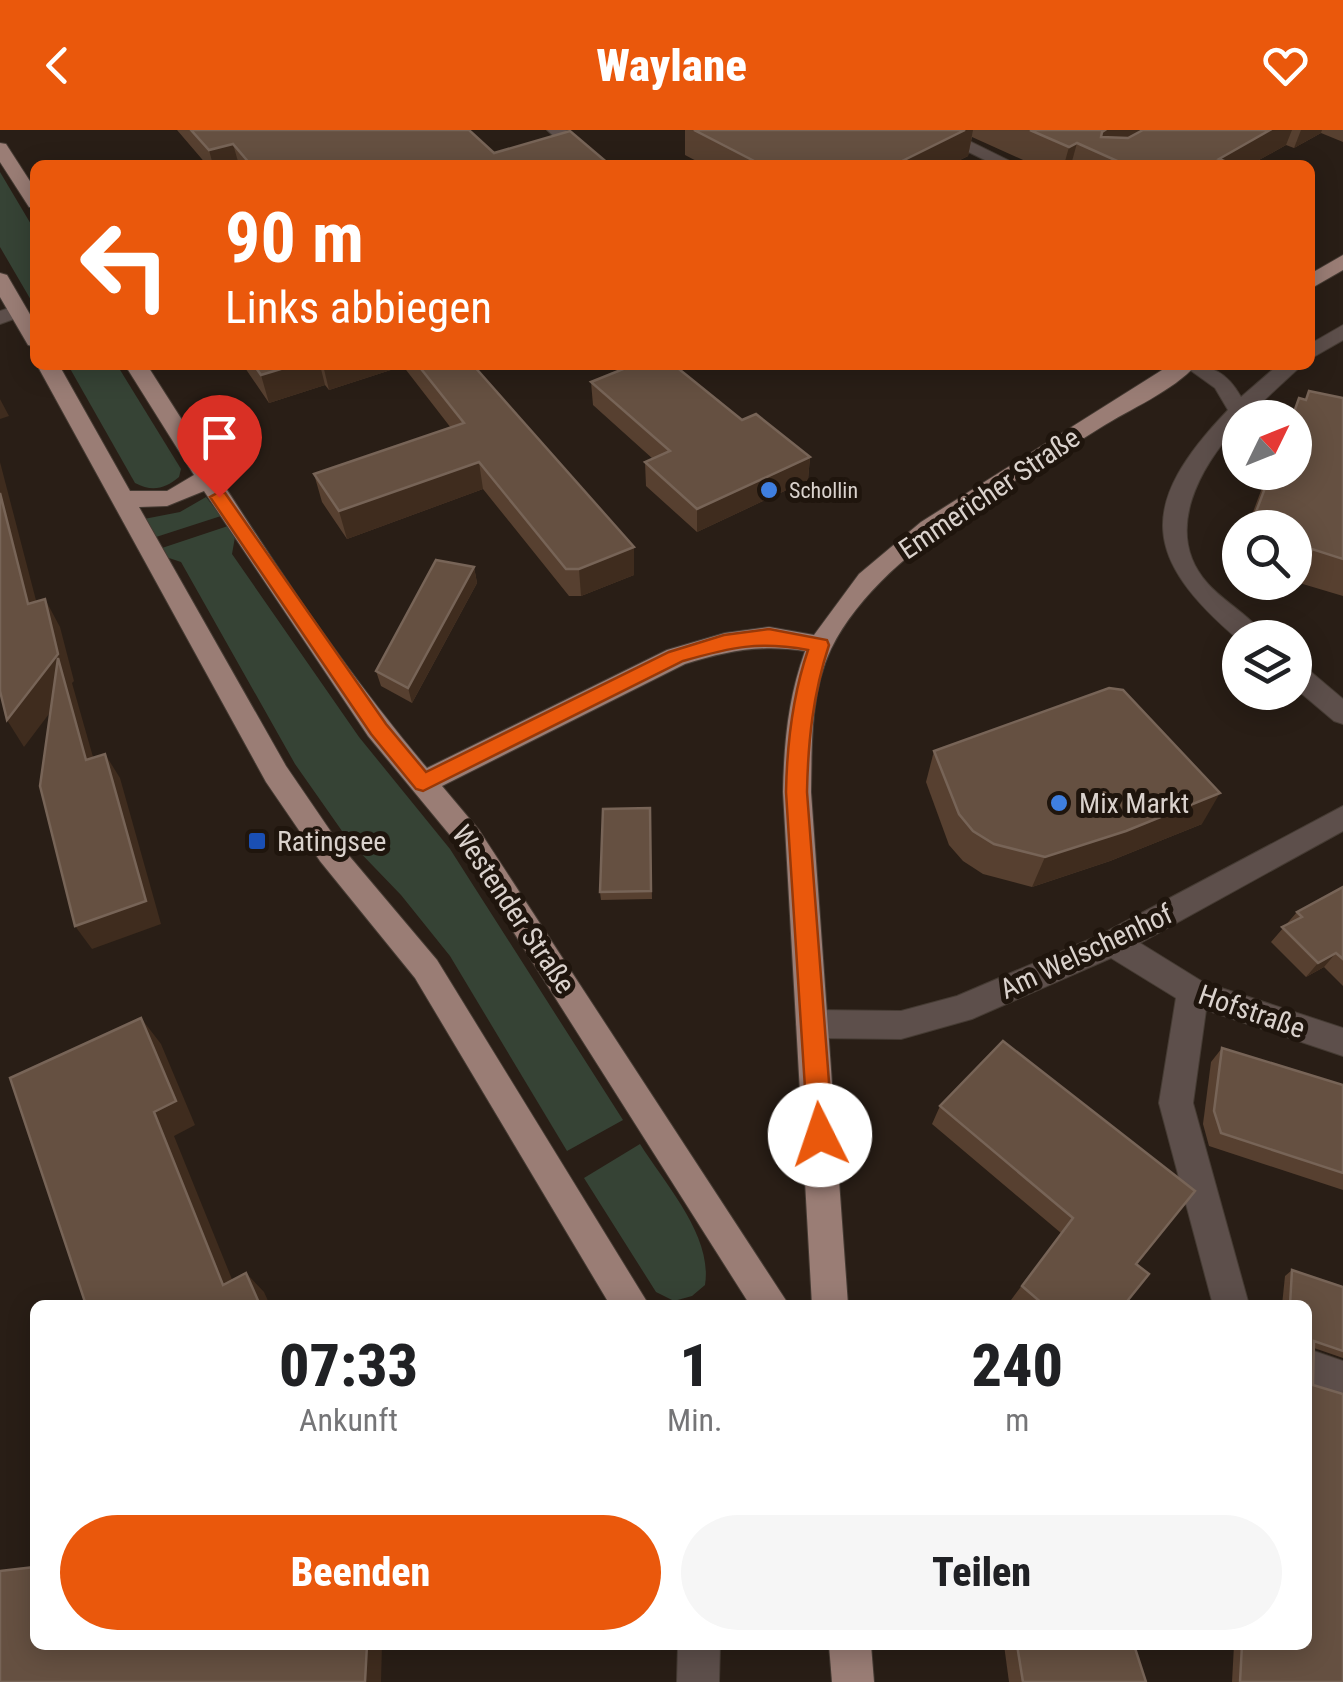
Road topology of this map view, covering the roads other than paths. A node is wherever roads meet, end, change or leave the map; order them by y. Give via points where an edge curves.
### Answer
1 (556, 130) edge
2 (933, 130) edge
3 (0, 148) edge
4 (591, 160) edge
5 (999, 160) edge
6 (30, 195) edge
7 (1343, 261) edge
8 (0, 278) edge
9 (1315, 280) edge
10 (9, 314) edge
11 (1343, 331) edge
12 (30, 337) edge
13 (1315, 350) edge
14 (51, 370) edge
15 (139, 370) edge
16 (1177, 370) edge
17 (1202, 370) edge
18 (1286, 370) edge
19 (1233, 400) edge
20 (1248, 400) edge
21 (1222, 426) edge
22 (206, 476) junction
23 (121, 498) junction
24 (1234, 620) edge
25 (820, 645) junction
26 (1312, 688) edge
27 (1343, 714) edge
28 (423, 783) junction
29 (1343, 817) edge
30 (1113, 943) junction
31 (1193, 992) junction
32 (812, 1024) junction
33 (1343, 1042) edge
34 (627, 1300) edge
35 (768, 1300) edge
36 (830, 1300) edge
37 (1230, 1300) edge
38 (1312, 1369) edge
39 (1343, 1380) edge
40 (699, 1650) edge
41 (698, 1682) edge

1 - 4 street
2 - 5 street
3 - 6 main road
7 - 9 main road
8 - 10 main road
10 - 12 main road
11 - 13 street
14 - 23 main road
15 - 22 main road, Westender Straße
16 - 25 main road, Emmericher Straße via 929,527 868,580
17 - 19 street
18 - 20 street
21 - 24 street via 1177,500 1175,525 1190,578
22 - 23 main road via 174,499
22 - 28 main road, Westender Straße via 378,729
23 - 34 main road via 276,774 426,969
25 - 28 main road via 769,636 676,656
25 - 32 main road, Emmericher Straße via 798,736 796,792
26 - 27 street
28 - 35 main road, Westender Straße via 470,838
29 - 30 street, Am Welschenhof
30 - 31 street, Hofstraße
30 - 32 street, Am Welschenhof via 962,1009 902,1025
31 - 33 street, Hofstraße
31 - 37 street via 1176,1103
32 - 36 main road, Emmericher Straße
38 - 39 street
40 - 41 street

